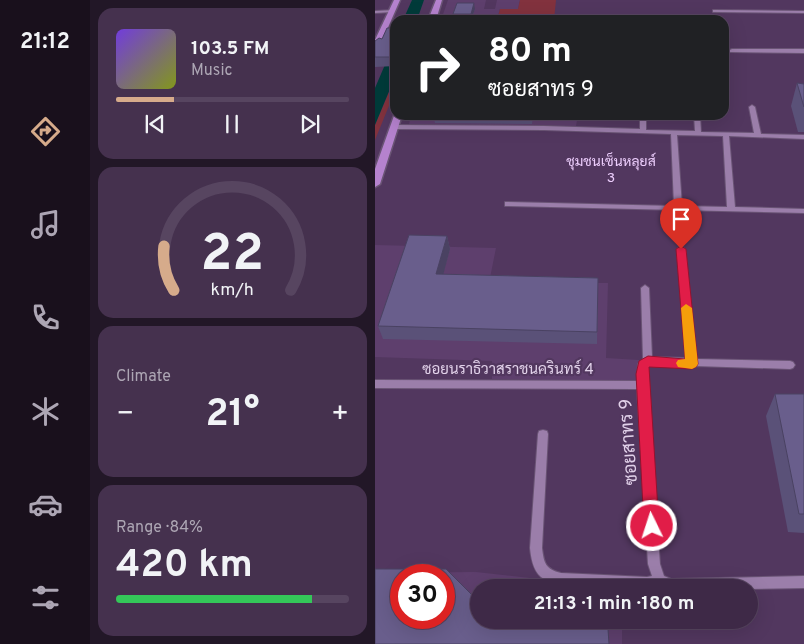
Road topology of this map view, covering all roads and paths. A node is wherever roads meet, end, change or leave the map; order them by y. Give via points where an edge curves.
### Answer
1 (397, 0) edge
2 (439, 0) edge
3 (392, 11) junction
4 (715, 11) dead end
5 (375, 12) edge
6 (804, 12) edge
7 (390, 15) edge
8 (390, 15) edge
9 (434, 15) edge
10 (375, 48) edge
11 (732, 51) dead end
12 (804, 51) edge
13 (752, 107) dead end
14 (396, 120) edge
15 (643, 120) edge
16 (697, 120) edge
17 (394, 127) junction
18 (643, 131) junction
19 (674, 132) junction
20 (698, 133) junction
21 (726, 134) junction
22 (758, 136) junction
23 (804, 137) edge
24 (375, 184) edge
25 (508, 204) dead end
26 (678, 208) junction
27 (731, 209) junction
28 (804, 211) edge
29 (681, 249) dead end
30 (645, 288) dead end
31 (648, 361) junction
32 (692, 364) junction
33 (790, 365) dead end
34 (375, 384) edge
35 (642, 385) junction
36 (543, 434) dead end
37 (561, 579) edge
38 (661, 579) edge
39 (804, 582) edge
40 (758, 583) edge

1 - 3 main road
2 - 9 main road
3 - 5 street
3 - 8 main road
4 - 6 street
7 - 10 main road
11 - 12 street
13 - 22 street
14 - 17 main road
15 - 18 street
16 - 20 street
17 - 18 street
17 - 24 main road
18 - 19 street
19 - 20 street
19 - 26 street
20 - 21 street
21 - 22 street
21 - 27 street
22 - 23 street
25 - 26 street
26 - 27 street
27 - 28 street
29 - 32 street
30 - 31 street
31 - 32 street
31 - 35 street, ซอยสาทร 9 via 643,364
32 - 33 street
34 - 35 street, ซอยนราธิวาสราชนครินทร์ 4
35 - 38 street, ซอยสาทร 9 via 654,564
36 - 37 street via 537,558 544,573
39 - 40 street

